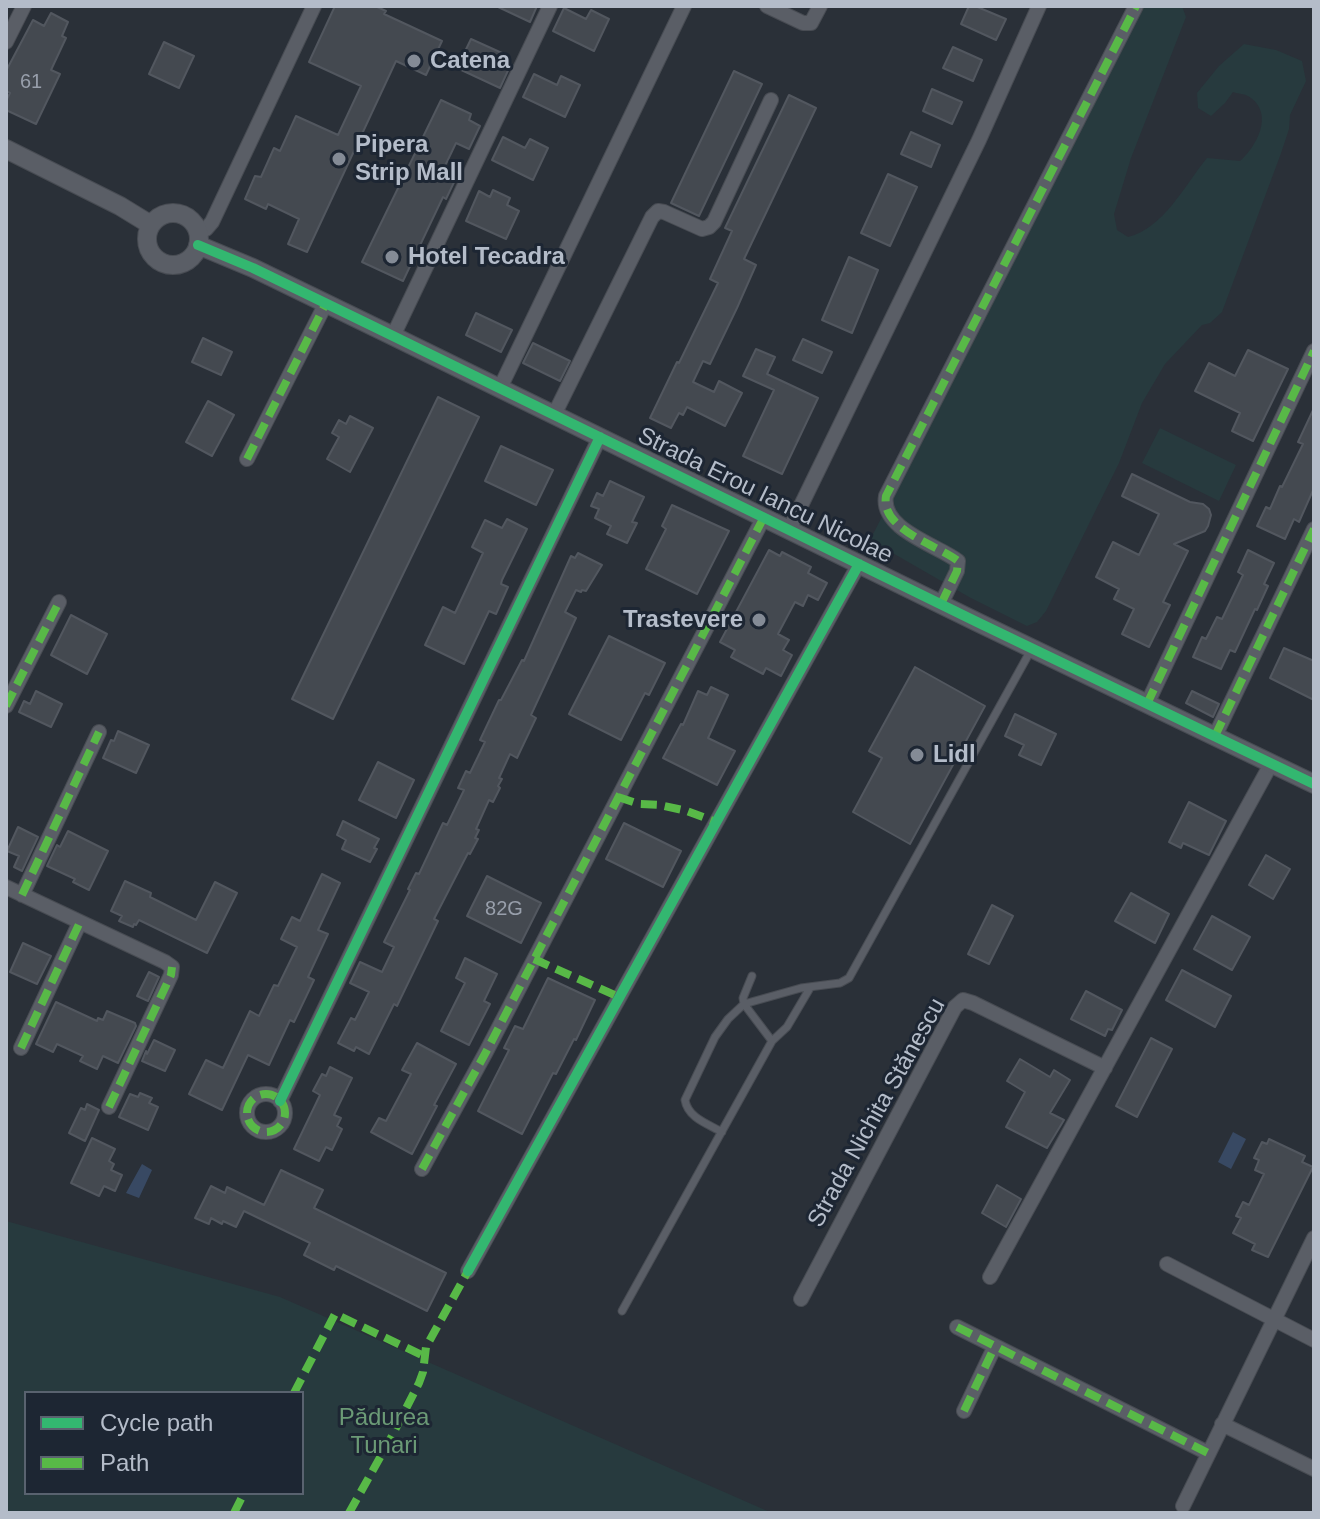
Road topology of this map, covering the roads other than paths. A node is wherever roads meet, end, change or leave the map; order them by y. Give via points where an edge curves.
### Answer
1 (24, 6) edge
2 (314, 6) edge
3 (550, 6) edge
4 (684, 6) edge
5 (767, 6) edge
6 (820, 6) edge
7 (1039, 6) edge
8 (1136, 6) edge
9 (6, 42) edge
10 (771, 100) dead end
11 (6, 149) edge
12 (151, 225) junction
13 (198, 238) junction
14 (326, 303) junction
15 (393, 336) junction
16 (1314, 351) edge
17 (500, 388) junction
18 (554, 415) junction
19 (600, 437) junction
20 (247, 459) dead end
21 (764, 517) junction
22 (1314, 529) edge
23 (789, 530) junction
24 (859, 564) junction
25 (59, 602) dead end
26 (941, 604) junction
27 (1032, 648) junction
28 (1147, 704) junction
29 (6, 706) edge
30 (99, 732) dead end
31 (1215, 736) junction
32 (1271, 764) junction
33 (1314, 784) edge
34 (6, 887) edge
35 (22, 895) junction
36 (80, 922) junction
37 (752, 976) dead end
38 (810, 988) junction
39 (744, 1004) junction
40 (772, 1041) junction
41 (21, 1048) dead end
42 (1105, 1068) junction
43 (280, 1101) dead end
44 (109, 1107) dead end
45 (722, 1132) junction
46 (422, 1169) dead end
47 (1314, 1238) edge
48 (1167, 1264) dead end
49 (468, 1271) dead end
50 (990, 1277) dead end
51 (801, 1299) dead end
52 (622, 1311) dead end
53 (1274, 1319) junction
54 (957, 1327) dead end
55 (1314, 1340) edge
56 (995, 1346) junction
57 (964, 1411) dead end
58 (1222, 1424) junction
59 (1208, 1453) junction
60 (1314, 1469) edge
61 (1183, 1506) dead end

1 - 9 street
2 - 13 street via 215,216
3 - 15 street
4 - 17 street
5 - 6 street via 803,23 811,23
7 - 23 street
8 - 26 street via 886,496 889,515 901,527 958,561
10 - 18 street via 709,227 702,229 664,212 652,217
11 - 12 street
12 - 13 street via 164,214 182,214
12 - 13 street via 150,251 172,265 195,253
13 - 14 street, Strada Erou Iancu Nicolae
14 - 15 street, Strada Erou Iancu Nicolae
14 - 20 street
15 - 17 street, Strada Erou Iancu Nicolae
16 - 28 street
17 - 18 street, Strada Erou Iancu Nicolae
18 - 19 street, Strada Erou Iancu Nicolae
19 - 21 street, Strada Erou Iancu Nicolae
19 - 43 street
21 - 23 street, Strada Erou Iancu Nicolae
21 - 46 street
22 - 31 street
23 - 24 street, Strada Erou Iancu Nicolae
24 - 26 street, Strada Erou Iancu Nicolae
24 - 49 street
25 - 29 street
26 - 27 street, Strada Erou Iancu Nicolae
27 - 28 street, Strada Erou Iancu Nicolae
27 - 38 lane via 849,978
28 - 31 street, Strada Erou Iancu Nicolae
30 - 35 street
31 - 32 street, Strada Erou Iancu Nicolae
32 - 33 street, Strada Erou Iancu Nicolae
32 - 42 street
34 - 35 street
35 - 36 street
36 - 41 street
36 - 44 street via 172,967
37 - 39 lane
38 - 39 lane
38 - 40 lane via 787,1027
39 - 40 lane
39 - 45 lane via 715,1037 685,1100 692,1115
40 - 45 lane
42 - 50 street
42 - 51 street, Strada Nichita Stănescu via 963,1000
45 - 52 lane
47 - 53 street
48 - 53 street
53 - 55 street
53 - 58 street
54 - 56 street
56 - 57 street
56 - 59 street
58 - 59 street
58 - 60 street
59 - 61 street

